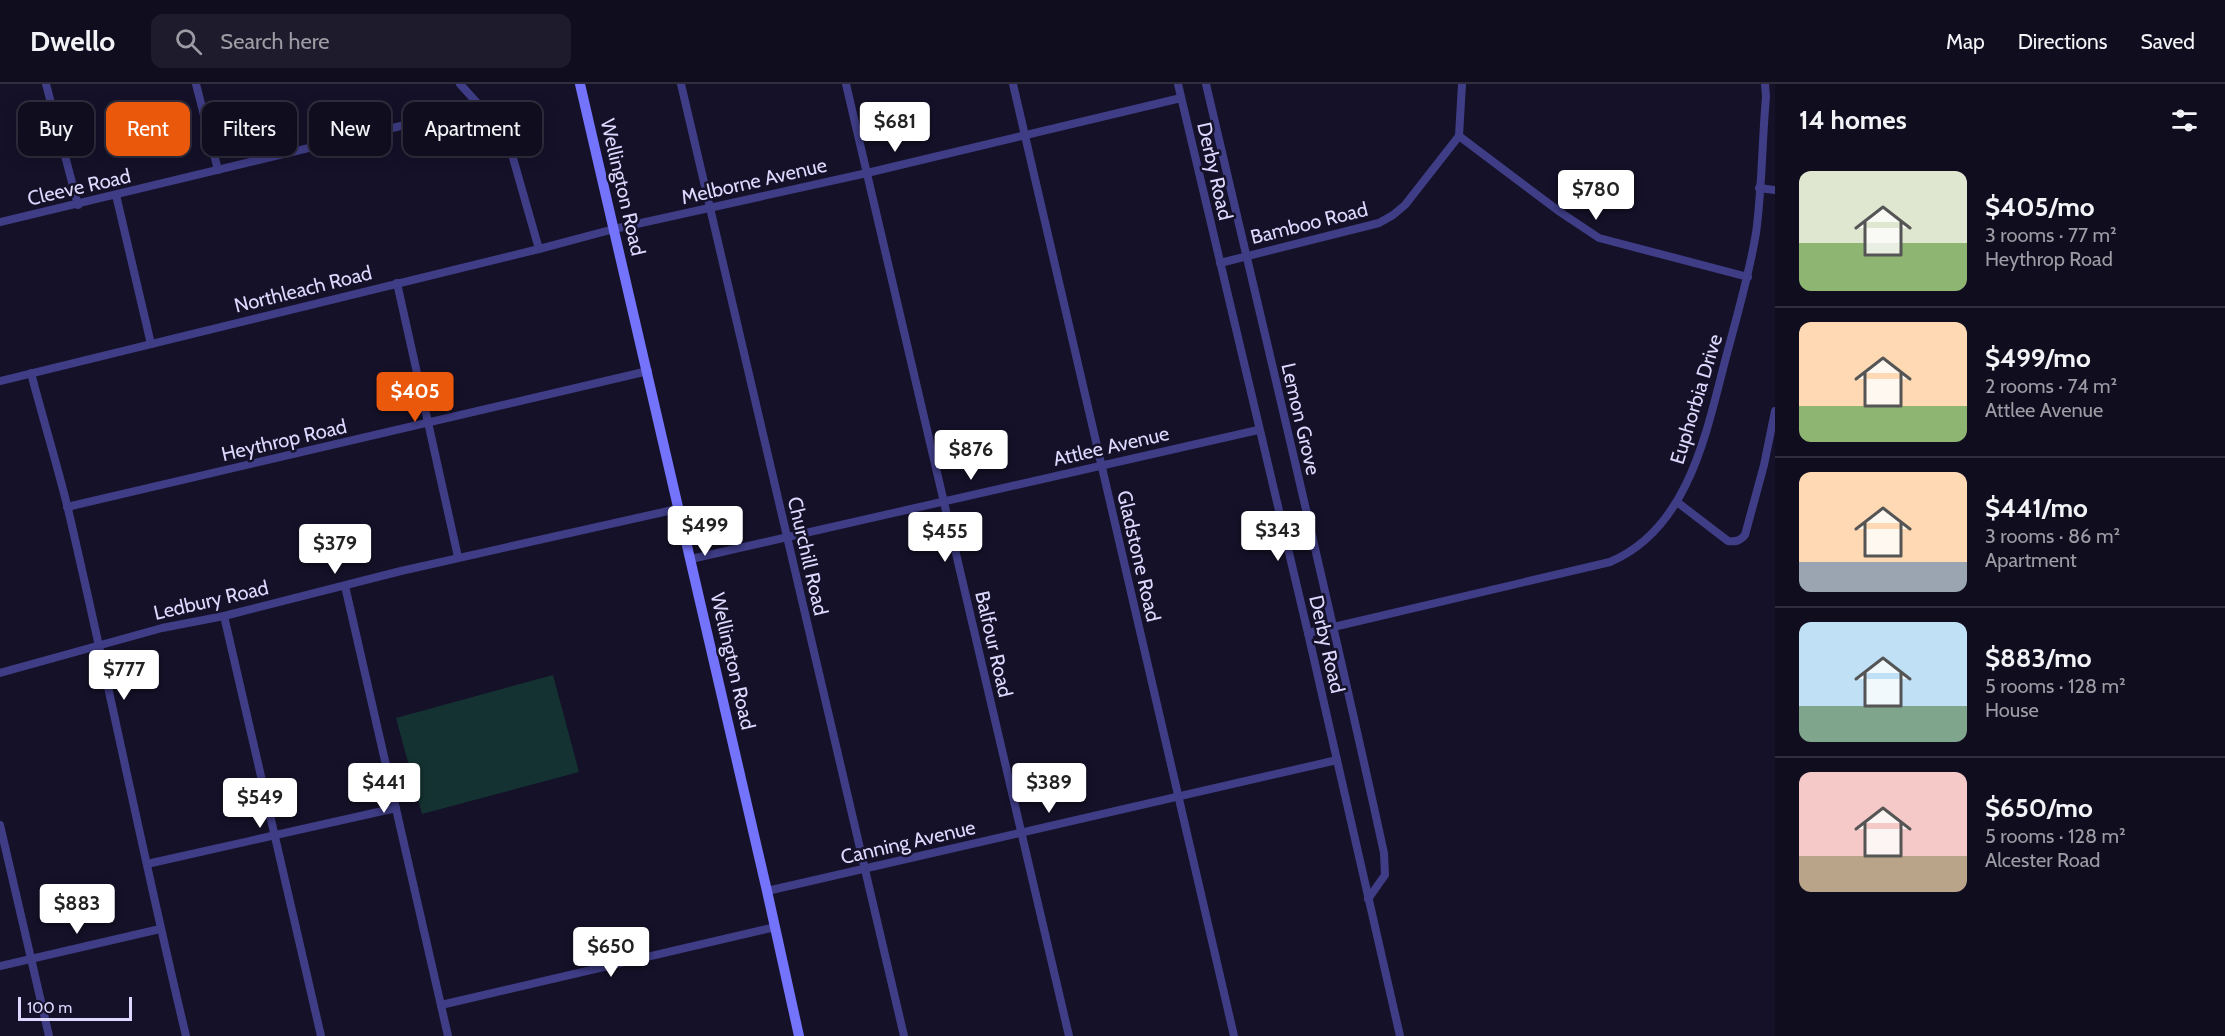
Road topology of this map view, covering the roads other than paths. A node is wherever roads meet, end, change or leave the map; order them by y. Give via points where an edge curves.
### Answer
1 (46, 84) edge
2 (196, 84) edge
3 (460, 84) edge
4 (580, 84) edge
5 (681, 84) edge
6 (846, 84) edge
7 (1013, 84) edge
8 (1178, 84) edge
9 (1206, 84) edge
10 (1462, 84) edge
11 (1765, 84) edge
12 (1181, 98) junction
13 (476, 102) edge
14 (403, 126) edge
15 (1025, 135) junction
16 (1459, 136) junction
17 (512, 156) edge
18 (218, 170) junction
19 (867, 173) junction
20 (1759, 188) junction
21 (1775, 190) edge
22 (116, 195) junction
23 (78, 204) junction
24 (711, 208) junction
25 (0, 222) edge
26 (614, 229) junction
27 (539, 249) junction
28 (1246, 255) junction
29 (1220, 263) junction
30 (1748, 277) junction
31 (397, 283) junction
32 (151, 344) junction
33 (648, 371) junction
34 (31, 373) junction
35 (0, 381) edge
36 (1775, 411) edge
37 (428, 424) junction
38 (1258, 430) junction
39 (1101, 465) junction
40 (943, 500) junction
41 (1677, 502) junction
42 (67, 507) junction
43 (678, 509) junction
44 (787, 536) junction
45 (458, 557) junction
46 (691, 559) junction
47 (345, 586) junction
48 (224, 616) junction
49 (1335, 627) junction
50 (1308, 633) junction
51 (98, 645) junction
52 (0, 673) edge
53 (1336, 760) junction
54 (1179, 796) junction
55 (396, 808) junction
56 (0, 825) edge
57 (1021, 833) junction
58 (274, 834) junction
59 (147, 864) junction
60 (864, 869) junction
61 (767, 891) junction
62 (1368, 899) junction
63 (775, 927) junction
64 (160, 929) junction
65 (30, 959) junction
66 (0, 966) edge
67 (441, 1005) junction
68 (49, 1036) edge
69 (186, 1036) edge
70 (321, 1036) edge
71 (448, 1036) edge
72 (799, 1036) edge
73 (904, 1036) edge
74 (1069, 1036) edge
75 (1233, 1036) edge
76 (1400, 1036) edge

1 - 23 street
2 - 18 street
3 - 13 street
4 - 26 main road, Wellington Road
5 - 24 street, Churchill Road
6 - 19 street, Balfour Road
7 - 15 street, Gladstone Road
8 - 12 street, Derby Road
9 - 28 street, Lemon Grove
10 - 16 street
11 - 20 street, Euphorbia Drive
12 - 15 street, Melborne Avenue
12 - 29 street, Derby Road
14 - 18 street, Cleeve Road
15 - 19 street, Melborne Avenue
15 - 39 street, Gladstone Road
16 - 28 street, Bamboo Road via 1405,205 1386,220
16 - 30 street via 1599,238
17 - 27 street
18 - 22 street, Cleeve Road
19 - 24 street, Melborne Avenue
19 - 40 street, Balfour Road
20 - 21 street
20 - 30 street, Euphorbia Drive
22 - 23 street, Cleeve Road
22 - 32 street
23 - 25 street, Cleeve Road
24 - 26 street, Melborne Avenue
24 - 44 street, Churchill Road
26 - 27 street, Northleach Road
26 - 33 main road, Wellington Road
27 - 31 street, Northleach Road
28 - 29 street, Bamboo Road
28 - 49 street, Lemon Grove
29 - 38 street, Derby Road
30 - 41 street, Euphorbia Drive via 1701,452
31 - 32 street, Northleach Road
31 - 37 street
32 - 34 street, Northleach Road
33 - 37 street, Heythrop Road
33 - 43 main road, Wellington Road
34 - 35 street, Northleach Road
34 - 42 street
36 - 41 street via 1742,538 1728,541
37 - 42 street, Heythrop Road
37 - 45 street
38 - 39 street, Attlee Avenue
38 - 50 street, Derby Road
39 - 40 street, Attlee Avenue
39 - 54 street, Gladstone Road
40 - 44 street, Attlee Avenue
40 - 57 street, Balfour Road
41 - 49 street, Euphorbia Drive via 1641,543 1610,562
42 - 51 street
43 - 45 street, Ledbury Road
43 - 46 main road, Wellington Road
44 - 46 street, Attlee Avenue
44 - 60 street, Churchill Road
45 - 47 street, Ledbury Road
46 - 61 main road, Wellington Road
47 - 48 street, Ledbury Road
47 - 55 street
48 - 51 street, Ledbury Road
48 - 58 street
49 - 50 street, Euphorbia Drive
49 - 62 street, Lemon Grove via 1385,859 1385,875
50 - 53 street, Derby Road
51 - 52 street, Ledbury Road
51 - 59 street
53 - 54 street, Canning Avenue
53 - 62 street, Derby Road
54 - 57 street, Canning Avenue
54 - 75 street, Gladstone Road
55 - 58 street
55 - 67 street
56 - 65 street
57 - 60 street, Canning Avenue
57 - 74 street, Balfour Road
58 - 59 street
58 - 70 street
59 - 64 street
60 - 61 street, Canning Avenue
60 - 73 street, Churchill Road
61 - 63 main road, Wellington Road
62 - 76 street, Derby Road
63 - 67 street
63 - 72 main road, Wellington Road
64 - 65 street
64 - 69 street
65 - 66 street
65 - 68 street
67 - 71 street

